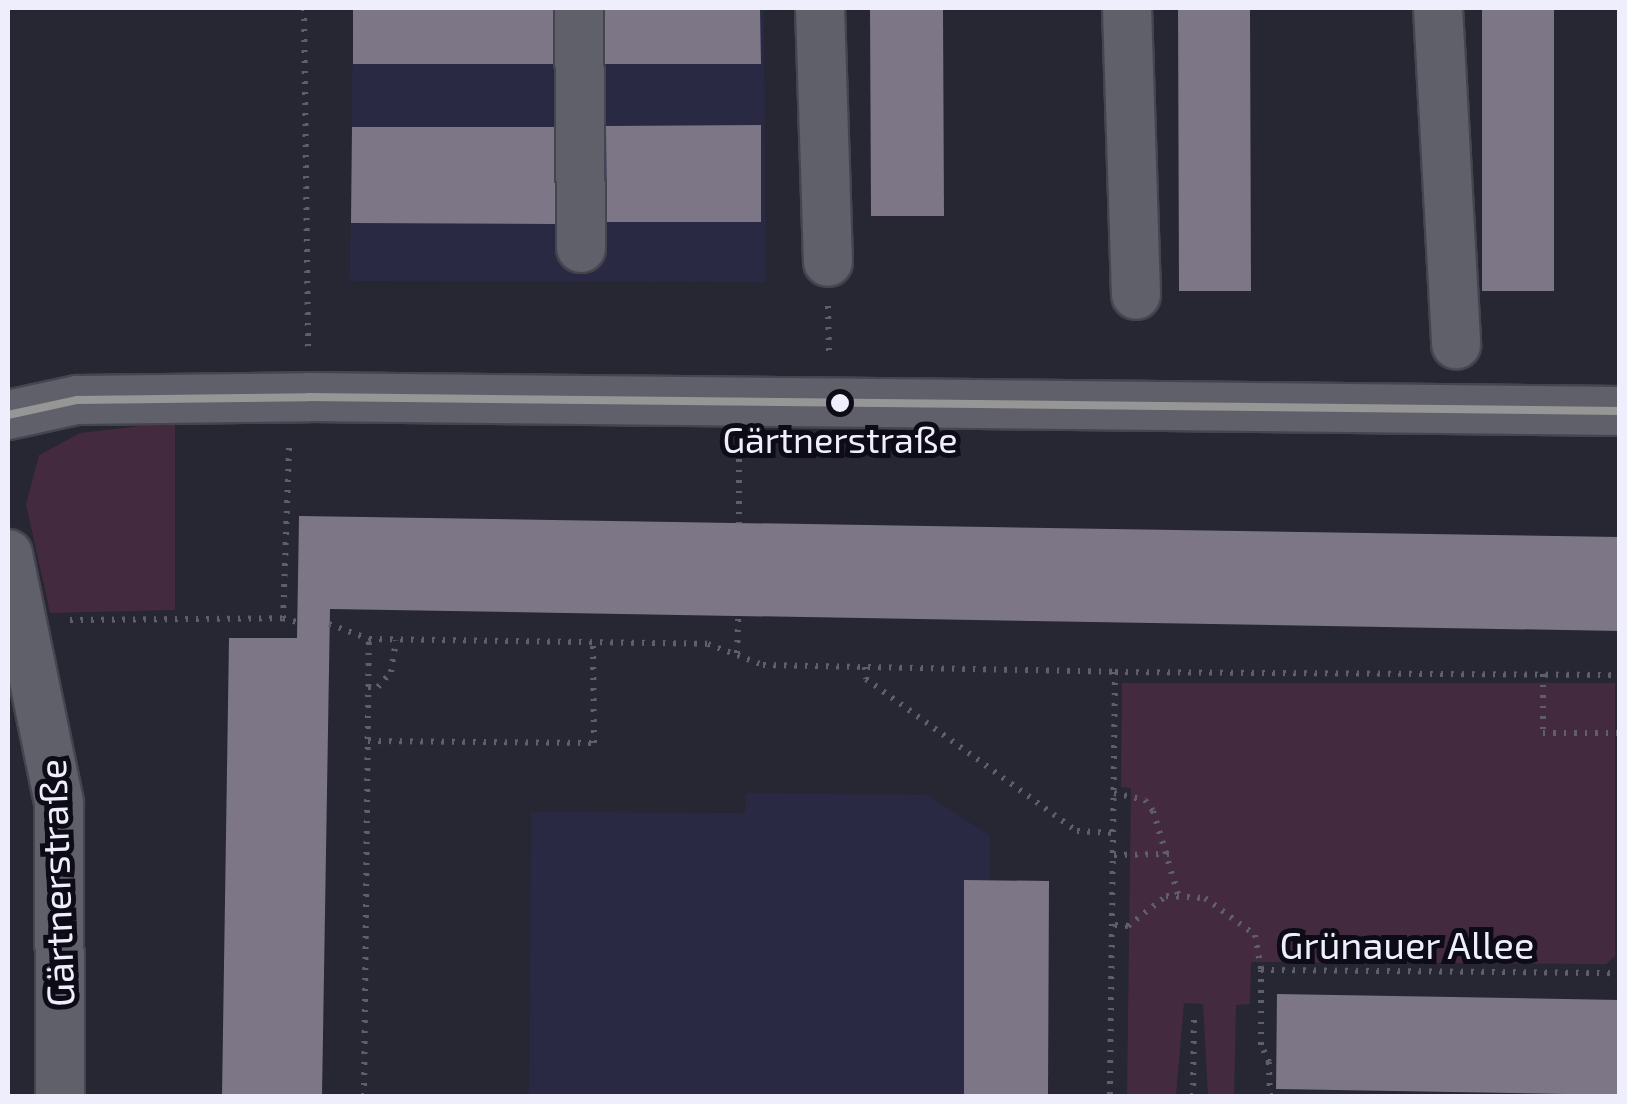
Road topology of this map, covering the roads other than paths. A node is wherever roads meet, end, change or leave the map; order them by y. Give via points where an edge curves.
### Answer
1 (579, 8) edge
2 (820, 8) edge
3 (1127, 8) edge
4 (1438, 8) edge
5 (580, 248) dead end
6 (828, 262) dead end
7 (1136, 295) dead end
8 (1456, 345) dead end
9 (1620, 411) edge
10 (8, 415) edge
11 (8, 554) edge
12 (60, 1096) edge

1 - 5 street
2 - 6 street
3 - 7 street
4 - 8 street
9 - 10 street via 309,396 77,400
11 - 12 street, Gärtnerstraße via 60,803

